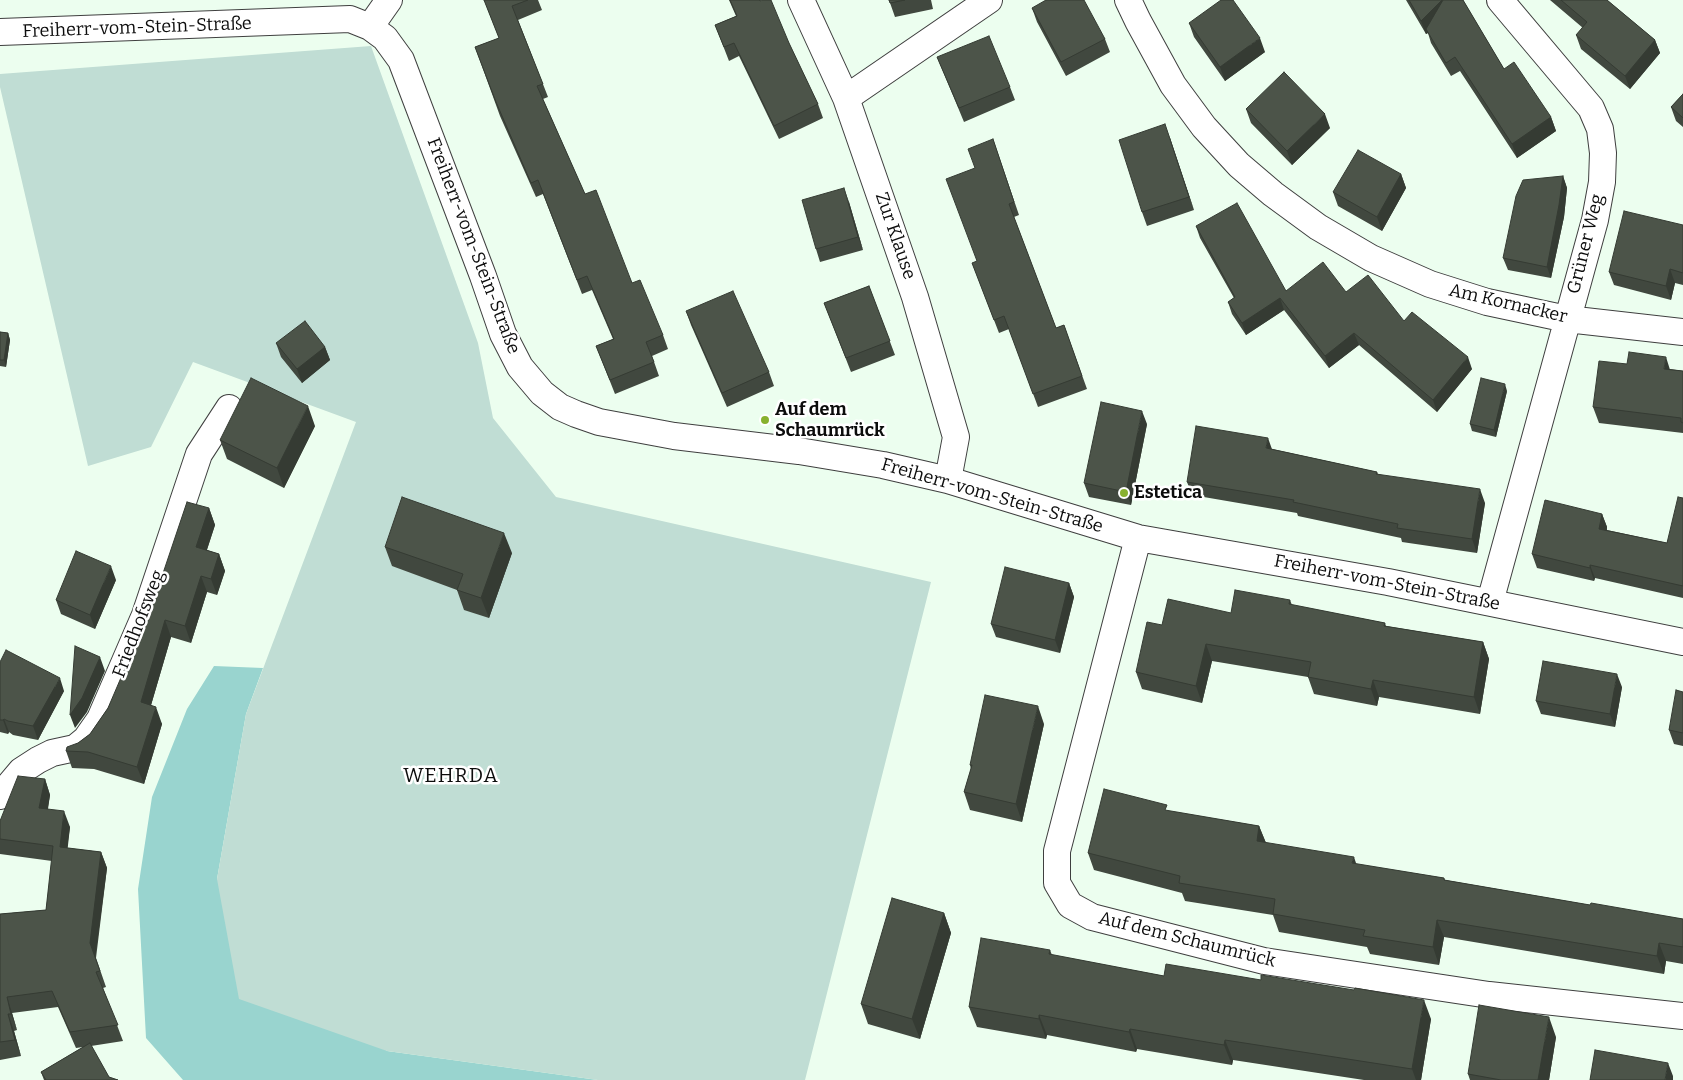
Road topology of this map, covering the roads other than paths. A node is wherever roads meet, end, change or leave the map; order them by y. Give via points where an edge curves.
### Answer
1 (389, 0) edge
2 (801, 0) edge
3 (989, 0) edge
4 (1128, 0) edge
5 (1500, 0) edge
6 (370, 27) junction
7 (0, 32) edge
8 (846, 98) junction
9 (1567, 318) junction
10 (1683, 332) edge
11 (229, 408) dead end
12 (948, 480) junction
13 (1138, 538) junction
14 (1490, 602) junction
15 (1683, 642) edge
16 (0, 796) edge
17 (1683, 1016) edge

1 - 6 street
2 - 8 street, Zur Klause
3 - 8 street
4 - 9 street, Am Kornacker via 1173,85 1204,127 1239,165 1318,227 1371,258 1430,284 1487,302
5 - 9 street, Grüner Weg via 1592,108 1600,129 1602,182 1595,220
6 - 7 street, Freiherr-vom-Stein-Straße via 350,19
6 - 12 street, Freiherr-vom-Stein-Straße via 385,38 401,60 503,334 520,367 542,393 560,407 598,422 689,439 834,456
8 - 12 street, Zur Klause via 916,297 956,437
9 - 10 street, Am Kornacker
9 - 14 street, Grüner Weg
11 - 16 street, Friedhofsweg via 199,454 145,615 100,720 75,748 52,753 21,771
12 - 13 street, Freiherr-vom-Stein-Straße
13 - 14 street, Freiherr-vom-Stein-Straße
13 - 17 street, Auf dem Schaumrück via 1057,851 1057,883 1070,905 1092,917 1264,961 1489,994
14 - 15 street, Freiherr-vom-Stein-Straße

